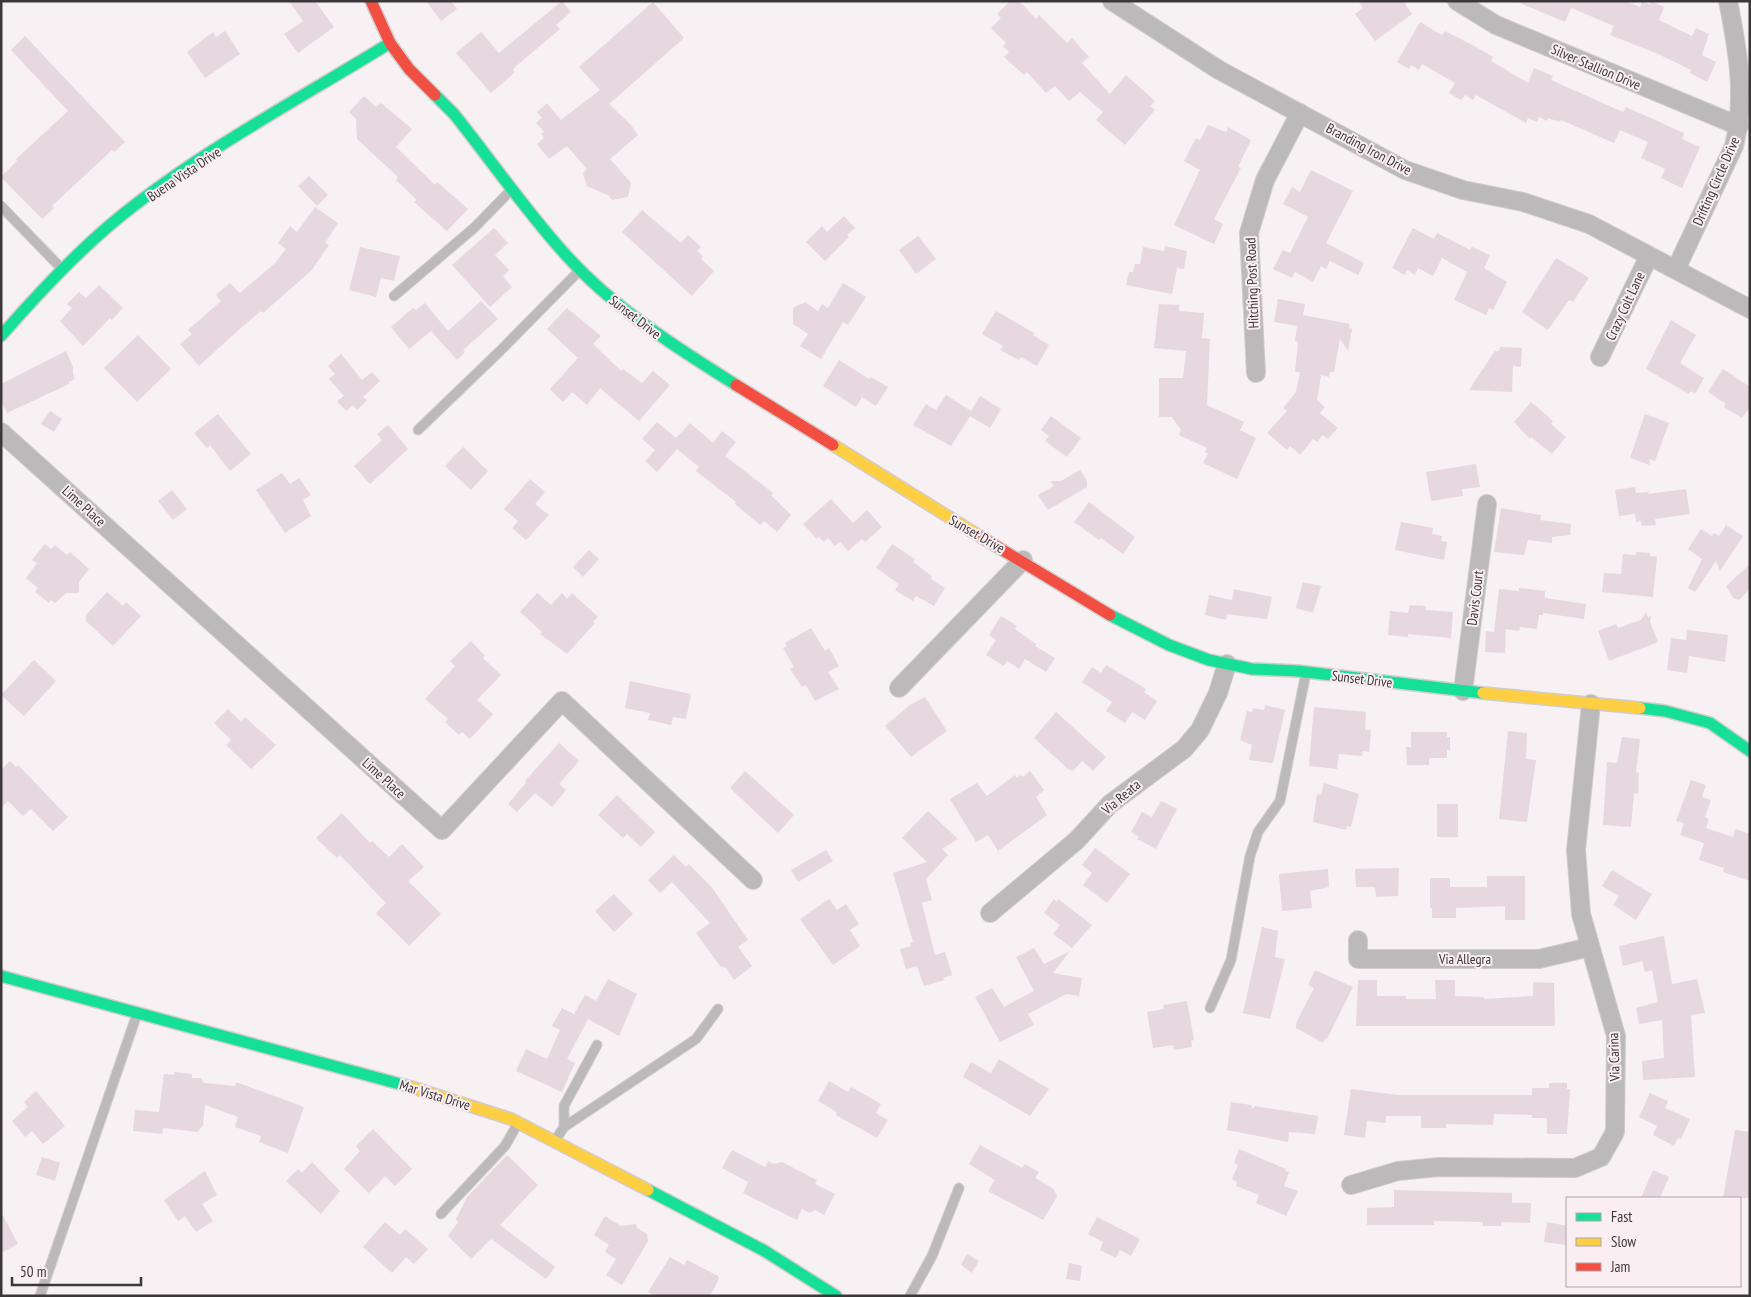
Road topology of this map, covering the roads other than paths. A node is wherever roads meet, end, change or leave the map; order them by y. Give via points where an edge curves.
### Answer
1 (371, 1) edge
2 (1112, 1) edge
3 (1457, 1) edge
4 (1728, 1) edge
5 (390, 43) junction
6 (1300, 112) junction
7 (1739, 126) junction
8 (513, 188) junction
9 (1, 206) edge
10 (1649, 256) junction
11 (1676, 268) junction
12 (580, 269) junction
13 (63, 270) junction
14 (394, 296) dead end
15 (1750, 309) edge
16 (1, 336) edge
17 (1600, 357) dead end
18 (1256, 373) dead end
19 (418, 430) dead end
20 (1, 432) edge
21 (1487, 504) dead end
22 (1023, 560) junction
23 (1227, 664) junction
24 (1306, 672) junction
25 (899, 688) dead end
26 (1464, 691) junction
27 (1591, 704) junction
28 (1750, 751) edge
29 (753, 880) dead end
30 (990, 913) dead end
31 (1358, 940) dead end
32 (1590, 947) junction
33 (1, 976) edge
34 (1210, 1008) dead end
35 (718, 1009) dead end
36 (138, 1012) junction
37 (597, 1045) dead end
38 (519, 1123) junction
39 (564, 1127) junction
40 (554, 1142) junction
41 (1351, 1185) dead end
42 (960, 1188) dead end
43 (441, 1214) dead end
44 (40, 1296) edge
45 (836, 1296) edge
46 (910, 1296) edge

1 - 5 main road, Sunset Drive
2 - 6 street, Branding Iron Drive via 1220,70
3 - 7 street, Silver Stallion Drive via 1496,25
4 - 7 street, Drifting Circle Drive via 1742,87
5 - 8 main road, Sunset Drive via 409,69 454,114
5 - 13 main road, Buena Vista Drive via 128,211
6 - 10 street, Branding Iron Drive via 1405,170 1463,190 1523,202 1589,224
6 - 18 street, Hitching Post Road via 1265,180 1249,233
7 - 11 street, Drifting Circle Drive via 1734,146
8 - 12 main road, Sunset Drive
8 - 14 lane via 474,228
9 - 13 lane
10 - 11 street, Branding Iron Drive
10 - 17 street, Crazy Colt Lane
11 - 15 street, Branding Iron Drive
12 - 19 lane
12 - 22 main road, Sunset Drive via 672,345
13 - 16 main road, Buena Vista Drive via 46,284
20 - 29 street, Lime Place via 442,830 562,701
21 - 26 street, Davis Court
22 - 23 main road, Sunset Drive via 1120,623 1170,647
22 - 25 street
23 - 24 main road, Sunset Drive via 1273,672
23 - 30 street, Via Reata via 1218,693 1200,730 1184,749 1110,804 1077,840
24 - 26 main road, Sunset Drive
24 - 34 lane via 1280,802 1258,832 1250,856 1231,960
26 - 27 main road, Sunset Drive
27 - 28 main road, Sunset Drive via 1665,711 1710,723
27 - 32 street, Via Carina via 1576,850 1581,914
31 - 32 street, Via Allegra via 1358,959 1539,959
32 - 41 street, Via Carina via 1616,1036 1615,1132 1602,1157 1575,1168 1439,1167 1398,1171
33 - 36 main road, Mar Vista Drive
35 - 39 lane via 696,1039
36 - 38 main road, Mar Vista Drive via 448,1097
36 - 44 lane
37 - 39 lane via 564,1106
38 - 40 main road, Mar Vista Drive
38 - 43 lane via 505,1146
39 - 40 lane
40 - 45 main road, Mar Vista Drive via 763,1250
42 - 46 lane via 932,1256

